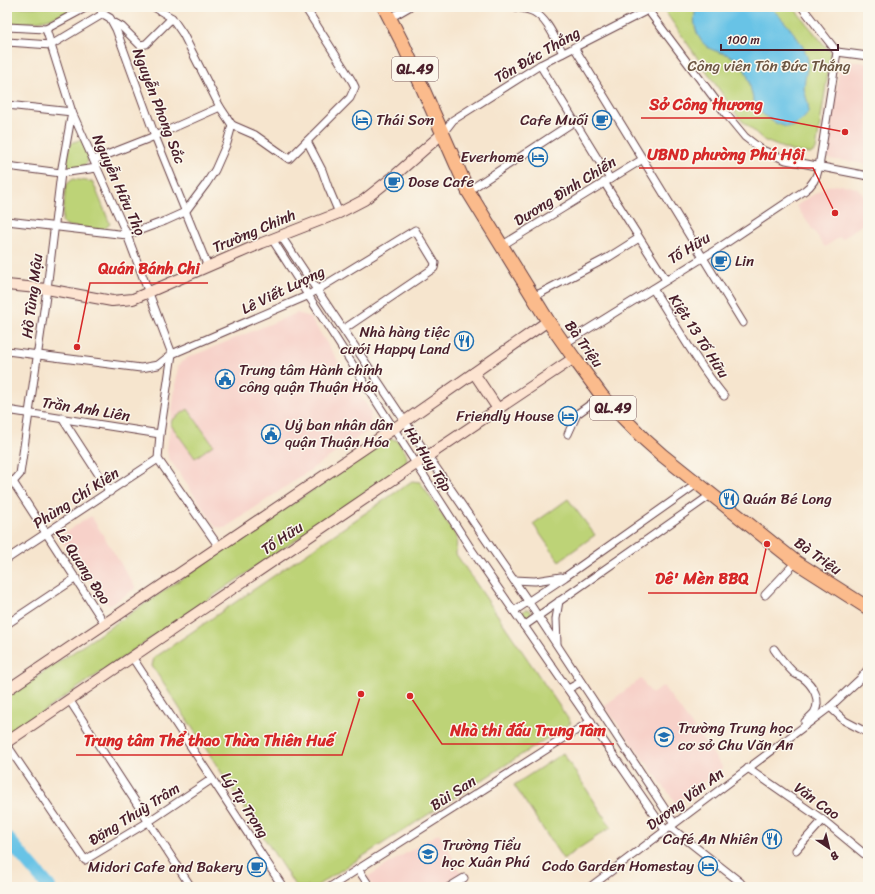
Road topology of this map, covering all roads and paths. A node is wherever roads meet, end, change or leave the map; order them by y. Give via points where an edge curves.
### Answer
1 (87, 7) edge
2 (99, 7) edge
3 (154, 7) edge
4 (305, 7) edge
5 (409, 7) edge
6 (516, 7) edge
7 (802, 7) edge
8 (649, 8) edge
9 (387, 12) edge
10 (103, 14) junction
11 (172, 18) junction
12 (113, 22) junction
13 (7, 27) edge
14 (46, 29) junction
15 (7, 42) edge
16 (51, 45) junction
17 (574, 47) junction
18 (837, 52) junction
19 (563, 53) junction
20 (868, 56) edge
21 (540, 65) junction
22 (7, 105) edge
23 (220, 107) junction
24 (72, 112) junction
25 (575, 121) junction
26 (232, 125) junction
27 (443, 133) junction
28 (155, 136) junction
29 (307, 141) junction
30 (643, 159) junction
31 (94, 160) junction
32 (7, 166) edge
33 (819, 167) junction
34 (97, 168) junction
35 (61, 173) junction
36 (868, 176) edge
37 (607, 181) junction
38 (468, 190) junction
39 (185, 212) junction
40 (339, 213) junction
41 (7, 221) edge
42 (54, 227) junction
43 (127, 235) junction
44 (276, 237) junction
45 (639, 238) junction
46 (501, 246) junction
47 (704, 257) junction
48 (208, 267) junction
49 (666, 280) junction
50 (7, 285) edge
51 (654, 288) junction
52 (47, 289) junction
53 (318, 290) junction
54 (149, 293) junction
55 (308, 296) junction
56 (533, 297) junction
57 (548, 321) junction
58 (743, 323) dead end
59 (344, 329) junction
60 (564, 344) junction
61 (7, 351) edge
62 (172, 354) junction
63 (38, 356) junction
64 (574, 358) junction
65 (474, 373) junction
66 (602, 396) junction
67 (724, 396) dead end
68 (498, 409) junction
69 (7, 410) edge
70 (29, 413) junction
71 (62, 418) junction
72 (405, 421) junction
73 (393, 429) junction
74 (160, 434) junction
75 (568, 434) dead end
76 (428, 456) junction
77 (158, 459) junction
78 (416, 464) junction
79 (9, 481) edge
80 (698, 483) junction
81 (110, 492) junction
82 (712, 494) junction
83 (46, 533) junction
84 (218, 547) junction
85 (7, 559) edge
86 (796, 562) junction
87 (565, 577) junction
88 (76, 578) junction
89 (514, 580) junction
90 (765, 595) dead end
91 (528, 601) junction
92 (559, 601) junction
93 (868, 608) edge
94 (514, 611) junction
95 (538, 616) junction
96 (7, 624) edge
97 (106, 624) junction
98 (524, 626) junction
99 (558, 646) junction
100 (774, 649) dead end
101 (132, 657) junction
102 (868, 669) edge
103 (581, 682) junction
104 (568, 689) junction
105 (7, 690) edge
106 (70, 701) junction
107 (830, 707) junction
108 (591, 721) junction
109 (798, 732) junction
110 (868, 733) edge
111 (7, 744) edge
112 (629, 755) junction
113 (618, 762) junction
114 (748, 768) junction
115 (212, 779) junction
116 (823, 820) junction
117 (148, 822) junction
118 (670, 827) junction
119 (796, 850) dead end
120 (868, 857) edge
121 (358, 869) junction
122 (464, 878) dead end
123 (191, 887) edge
124 (283, 887) edge
125 (330, 887) edge
126 (370, 887) edge
127 (449, 887) edge
128 (590, 887) edge
129 (744, 887) edge

1 - 14 street
2 - 10 street
3 - 11 street
4 - 29 street via 354,87 350,98
5 - 9 street
6 - 19 street via 535,12 544,20
7 - 18 street
8 - 17 street, Tôn Đức Thắng
8 - 33 street, Tôn Đức Thắng via 745,137 762,150 786,160
9 - 27 highway, Bà Triệu / QL.49
10 - 12 street
10 - 16 street
11 - 12 street via 146,44 140,45 122,26
11 - 23 street via 183,34
12 - 28 street, Nguyễn Phong Sắc
13 - 14 street
14 - 16 street, Nguyễn Hữu Thọ
15 - 16 street
16 - 24 street, Nguyễn Hữu Thọ
17 - 19 street, Tôn Đức Thắng
17 - 30 street
18 - 20 street
18 - 33 street, Tố Hữu
19 - 21 street, Tôn Đức Thắng
21 - 25 street
21 - 27 street, Tôn Đức Thắng via 453,120
22 - 24 street
23 - 26 street
23 - 28 street
24 - 31 street, Nguyễn Hữu Thọ
24 - 35 street, Hồ Tùng Mậu
25 - 37 street
25 - 38 street
26 - 29 street via 255,136 289,159
26 - 39 street via 215,170
27 - 38 highway, Bà Triệu / QL.49
27 - 40 main road, Trường Chinh via 364,200
28 - 31 street
28 - 39 street, Nguyễn Phong Sắc
29 - 40 street
30 - 37 street, Dương Đình Chiến
30 - 47 street
31 - 34 street, Nguyễn Hữu Thọ
32 - 35 street
33 - 36 street, Tôn Đức Thắng
33 - 47 street, Tố Hữu via 818,174 809,188
34 - 35 street
34 - 43 street, Nguyễn Hữu Thọ
35 - 42 street, Hồ Tùng Mậu
37 - 45 street
37 - 46 street, Dương Đình Chiến
38 - 46 highway, Bà Triệu / QL.49
39 - 43 street
39 - 48 street, Nguyễn Phong Sắc
40 - 44 main road, Trường Chinh
41 - 42 street
42 - 43 street
42 - 52 street, Hồ Tùng Mậu
43 - 54 street, Nguyễn Hữu Thọ
44 - 48 main road, Trường Chinh
44 - 53 street, Hà Huy Tập
44 - 55 street, Hà Huy Tập
45 - 49 street
45 - 56 street via 610,257
46 - 56 highway, Bà Triệu / QL.49
47 - 49 street, Tố Hữu
47 - 58 street
48 - 54 main road, Trường Chinh
49 - 51 street, Tố Hữu
50 - 52 main road, Trường Chinh
51 - 60 street, Tố Hữu
51 - 67 street, Kiệt 13 Tố Hữu via 698,360
52 - 54 main road, Trường Chinh via 112,301 133,299
52 - 63 street, Hồ Tùng Mậu
53 - 55 street, Lê Viết Lượng
53 - 59 street, Hà Huy Tập
53 - 59 street, Lê Viết Lượng via 414,230 435,263 434,268
54 - 62 street, Nguyễn Hữu Thọ
55 - 62 street, Lê Viết Lượng
55 - 73 street, Hà Huy Tập
56 - 57 highway, Bà Triệu / QL.49
57 - 60 highway, Bà Triệu / QL.49
57 - 65 main road, Tố Hữu
59 - 72 street, Hà Huy Tập
60 - 64 highway, Bà Triệu / QL.49
61 - 63 street, Lê Viết Lượng
62 - 63 street, Lê Viết Lượng via 158,365 141,368
62 - 74 street, Nguyễn Hữu Thọ
63 - 70 street, Hồ Tùng Mậu
64 - 66 highway, Bà Triệu / QL.49
64 - 68 main road, Tố Hữu
65 - 68 main road
65 - 72 main road, Tố Hữu
66 - 75 street via 577,414
66 - 80 highway, Bà Triệu / QL.49 via 644,439
68 - 76 main road, Tố Hữu
69 - 70 street, Trần Anh Liên
70 - 71 street, Trần Anh Liên
70 - 79 street, Hồ Tùng Mậu via 20,474
71 - 74 street, Trần Anh Liên
71 - 81 street
72 - 73 main road, Tố Hữu
72 - 76 street, Hà Huy Tập
73 - 78 street, Hà Huy Tập
73 - 84 main road, Tố Hữu
74 - 77 street, Nguyễn Hữu Thọ
76 - 78 main road, Tố Hữu
76 - 89 street, Hà Huy Tập
77 - 81 street, Phùng Chí Kiên
77 - 84 street
78 - 94 street, Hà Huy Tập
78 - 101 main road, Tố Hữu
79 - 83 street, Lê Quang Đạo
80 - 82 highway, Bà Triệu / QL.49
80 - 87 street
81 - 83 street, Phùng Chí Kiên
82 - 86 highway, Bà Triệu / QL.49
82 - 92 street
83 - 85 street, Phùng Chí Kiên
83 - 88 street, Lê Quang Đạo
84 - 97 main road, Tố Hữu
86 - 90 street
86 - 93 highway, Bà Triệu / QL.49
87 - 89 street via 534,581
87 - 91 street
88 - 96 street
88 - 97 street, Lê Quang Đạo
89 - 91 street, Hà Huy Tập
91 - 94 street
91 - 95 street, Hà Huy Tập
92 - 95 street
92 - 99 street, Hà Huy Tập via 556,619
94 - 98 street, Hà Huy Tập
95 - 98 street
95 - 99 street, Hà Huy Tập
97 - 105 main road, Tố Hữu
98 - 104 street, Hà Huy Tập
99 - 103 street, Hà Huy Tập
100 - 109 street via 783,662 815,691 817,697 814,712
101 - 106 main road, Tố Hữu
101 - 115 street, Lý Tự Trọng
102 - 107 street, Dương Văn An
103 - 104 street
103 - 112 street, Hà Huy Tập
104 - 108 street, Hà Huy Tập
106 - 111 main road, Tố Hữu
106 - 117 street
107 - 109 street, Dương Văn An
107 - 110 street via 845,721
108 - 113 street, Hà Huy Tập
108 - 121 street, Bùi San
109 - 114 street, Dương Văn An
111 - 117 street, Đặng Thuỳ Trâm via 85,860
112 - 113 street
112 - 118 street, Hà Huy Tập
113 - 118 street, Hà Huy Tập
114 - 116 street, Văn Cao
114 - 118 street, Dương Văn An
115 - 117 street, Đặng Thuỳ Trâm
115 - 124 street, Lý Tự Trọng
116 - 119 street
116 - 120 street, Văn Cao
117 - 123 street
118 - 128 street, Dương Văn An
118 - 129 street
121 - 125 street, Bùi San
121 - 126 street
122 - 127 street

